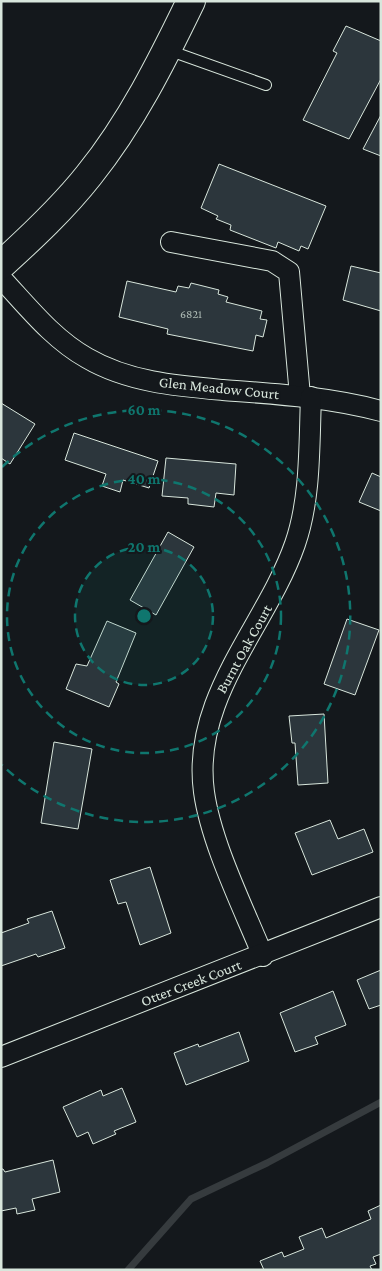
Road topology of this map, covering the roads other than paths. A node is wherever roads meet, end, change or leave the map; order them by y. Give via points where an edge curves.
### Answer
1 (191, 1) edge
2 (168, 50) junction
3 (266, 85) dead end
4 (171, 242) dead end
5 (1, 265) edge
6 (1, 278) edge
7 (306, 397) junction
8 (381, 411) edge
9 (381, 907) edge
10 (263, 956) junction
11 (1, 1057) edge

1 - 2 street
2 - 3 lane
2 - 5 street via 118,136 89,176 51,219
4 - 7 street, Burnt Oak Court via 272,261 289,272
6 - 7 street, Glen Meadow Court via 60,340 88,359 118,373 168,385
7 - 8 street, Glen Meadow Court
7 - 10 street, Burnt Oak Court via 307,488 296,542 276,591 221,686 210,717 204,750 204,790 210,824
9 - 10 street, Otter Creek Court
10 - 11 street, Otter Creek Court

